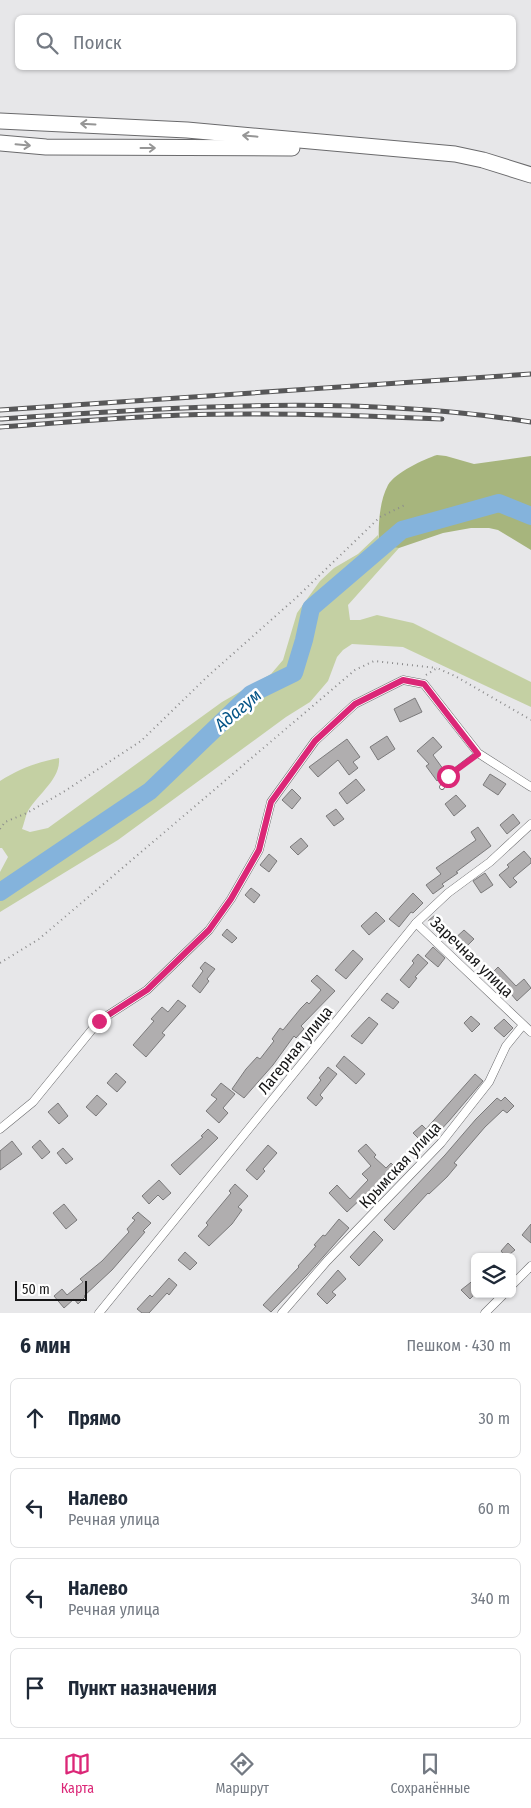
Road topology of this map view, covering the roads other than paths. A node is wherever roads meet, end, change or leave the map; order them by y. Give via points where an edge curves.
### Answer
1 (0, 121) edge
2 (0, 143) edge
3 (386, 148) junction
4 (531, 175) edge
5 (478, 754) junction
6 (442, 786) dead end
7 (531, 787) edge
8 (531, 824) edge
9 (416, 923) junction
10 (523, 1025) junction
11 (531, 1032) edge
12 (0, 1129) edge
13 (531, 1266) edge
14 (516, 1282) edge
15 (500, 1298) edge
16 (99, 1313) edge
17 (282, 1313) edge
18 (485, 1313) edge

3 -> 1 highway via 187,130
2 -> 3 highway via 56,147
3 - 4 highway via 455,154
5 - 6 lane via 448,776
5 - 7 street
5 - 12 street via 424,684 403,680 355,704 315,741 271,802 259,850 209,930 147,990 99,1021 33,1102
8 - 9 street, Лагерная улица
9 - 10 street, Заречная улица
9 - 16 street, Лагерная улица
10 - 11 street, Заречная улица
10 - 17 street, Крымская улица via 506,1046 489,1082 441,1143 327,1261
13 - 14 street
15 - 18 street

